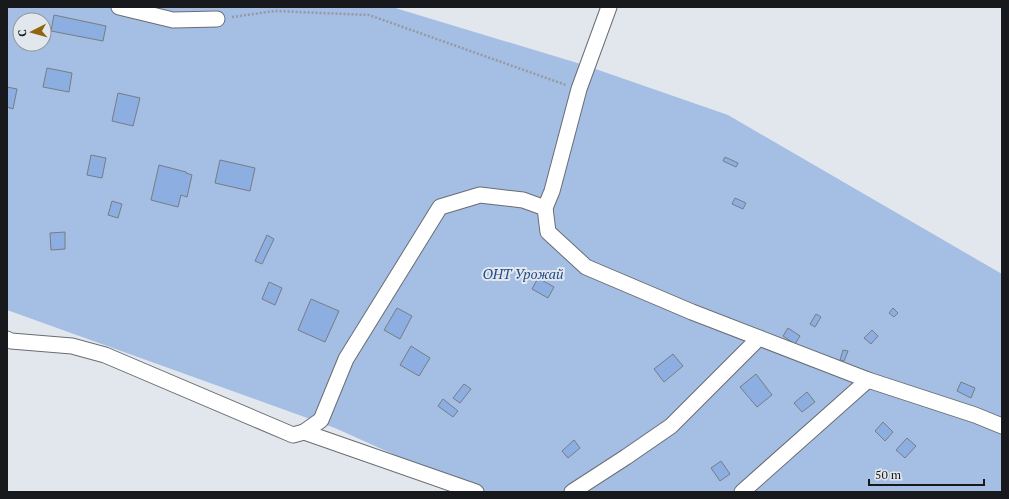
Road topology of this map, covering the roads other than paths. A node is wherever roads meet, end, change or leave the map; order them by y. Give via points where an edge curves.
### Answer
1 (119, 7) edge
2 (609, 7) edge
3 (217, 19) road end
4 (545, 208) junction
5 (760, 338) junction
6 (7, 339) edge
7 (868, 380) junction
8 (1002, 426) edge
9 (304, 432) junction
10 (476, 492) edge
11 (572, 492) edge
12 (742, 492) edge

1 - 3 street via 173,20
2 - 4 street via 579,89 552,191
4 - 5 street via 548,232 586,267
4 - 9 street via 523,200 480,195 440,207 346,359 321,420
5 - 7 street
5 - 11 street via 671,426
6 - 9 street via 72,346 105,355 293,434
7 - 8 street
7 - 12 street
9 - 10 street

